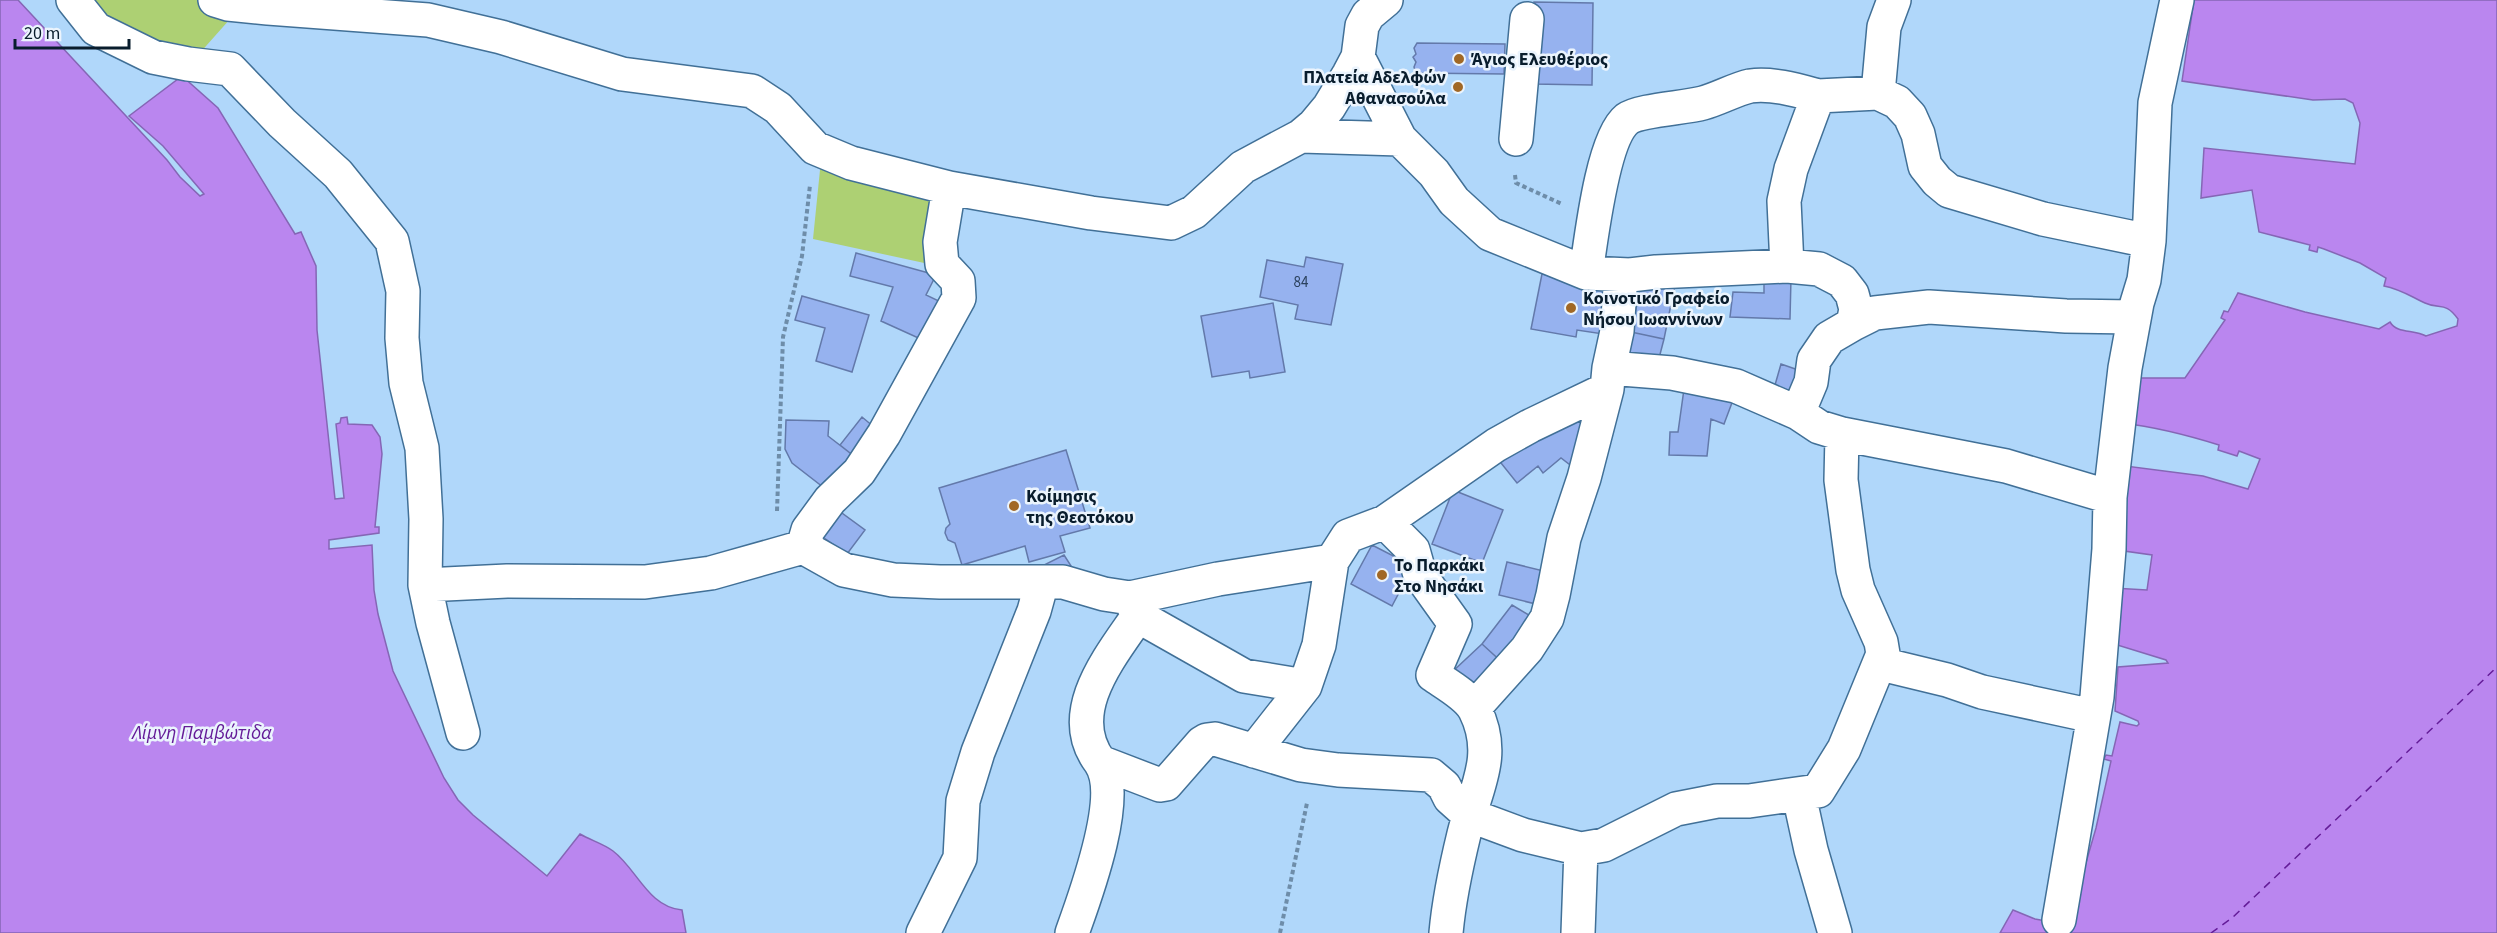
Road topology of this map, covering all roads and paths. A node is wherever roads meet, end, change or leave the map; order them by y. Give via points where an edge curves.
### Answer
1 (72, 0) edge
2 (215, 0) edge
3 (1386, 0) edge
4 (1894, 0) edge
5 (2177, 0) edge
6 (1527, 19) dead end
7 (1358, 57) junction
8 (1878, 93) junction
9 (1818, 96) junction
10 (1301, 136) junction
11 (1400, 139) junction
12 (814, 148) junction
13 (1516, 152) joint
14 (949, 188) junction
15 (1567, 212) dead end
16 (2149, 241) junction
17 (1787, 266) junction
18 (1586, 273) junction
19 (1622, 275) junction
20 (2134, 317) junction
21 (1853, 324) junction
22 (1608, 378) junction
23 (1798, 413) junction
24 (1842, 434) junction
25 (2110, 497) junction
26 (1385, 522) junction
27 (803, 547) junction
28 (1332, 561) junction
29 (1042, 582) junction
30 (425, 585) junction
31 (1134, 607) junction
32 (1881, 664) junction
33 (1305, 686) junction
34 (1474, 708) junction
35 (2093, 716) junction
36 (463, 733) dead end
37 (1254, 751) junction
38 (1100, 762) junction
39 (1315, 767) junction
40 (1799, 795) junction
41 (1469, 815) junction
42 (1581, 849) junction
43 (2059, 920) dead end
44 (923, 933) edge
45 (1072, 933) edge
46 (1280, 933) edge
47 (1446, 933) edge
48 (1578, 933) edge
49 (1835, 933) edge

1 - 30 street via 96,29 153,57 230,69 338,174 392,241 403,291 406,383 422,448
2 - 12 street via 428,20 501,37 622,74 752,91 778,108
3 - 7 street via 1368,15 1362,26
4 - 8 street via 1884,27
5 - 16 street via 2155,103
6 - 13 street
7 - 10 street via 1329,107
7 - 11 street
8 - 9 street
8 - 16 street via 1897,102 1910,116 1925,166 1949,191 2043,219
9 - 17 street via 1791,169 1784,201
9 - 18 street via 1784,87 1753,86 1719,99 1642,113 1627,120 1606,163
10 - 11 street
10 - 14 street via 1243,167 1194,212 1171,223
11 - 18 street via 1434,173 1454,201 1490,234
12 - 14 street via 851,163
12 - 27 path via 802,256 783,337 777,506 779,531
13 - 15 path via 1516,183 1562,204
14 - 27 street via 940,242 942,264 958,281 959,298 884,434 859,472 830,500 808,530
16 - 20 street
17 - 19 street
17 - 21 street via 1819,269 1842,281 1854,301
18 - 19 street
19 - 22 street
20 - 21 street via 1929,307 1875,313
20 - 25 street
21 - 23 street via 1829,338 1814,360 1811,382
22 - 23 street via 1672,373 1736,386
22 - 26 street via 1496,445
22 - 34 street via 1584,478 1564,538 1547,618 1527,649
23 - 24 street via 1819,427
24 - 25 street via 2007,466
24 - 32 street via 1841,480 1853,570 1881,642
25 - 35 street via 2100,670
26 - 28 street via 1348,536
26 - 34 street via 1413,550 1420,575 1455,624 1433,675
27 - 29 street via 844,570 893,580
27 - 30 street via 711,573 645,582
28 - 31 street via 1218,579
28 - 33 street via 1319,645
29 - 31 street via 1064,582
29 - 44 street via 963,801 960,858
30 - 36 street
31 - 33 street via 1244,676
31 - 38 street via 1088,702 1086,738
32 - 35 street via 1982,692
32 - 40 street via 1831,772 1818,791
33 - 37 street
34 - 41 street via 1486,739 1475,804
35 - 43 street
37 - 38 street via 1207,740 1171,780 1160,785
37 - 39 street
38 - 45 street via 1107,775 1106,815
39 - 41 street via 1431,775
39 - 46 path
40 - 42 street via 1717,801 1676,809 1604,845
40 - 49 street
41 - 42 street via 1523,835
41 - 47 street via 1455,869
42 - 48 street

